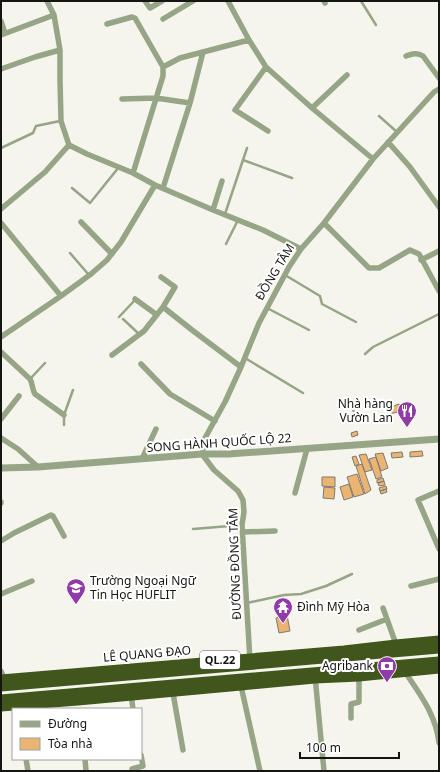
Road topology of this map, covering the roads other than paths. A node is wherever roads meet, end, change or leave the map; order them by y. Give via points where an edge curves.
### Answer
1 (47, 1) edge
2 (146, 1) edge
3 (162, 1) edge
4 (193, 1) edge
5 (228, 1) edge
6 (361, 1) edge
7 (54, 15) junction
8 (163, 19) dead end
9 (1, 21) edge
10 (107, 24) dead end
11 (376, 25) dead end
12 (3, 34) edge
13 (249, 40) junction
14 (60, 50) junction
15 (203, 52) junction
16 (406, 56) dead end
17 (163, 67) junction
18 (266, 67) junction
19 (1, 69) edge
20 (347, 75) dead end
21 (439, 78) edge
22 (439, 89) edge
23 (156, 98) junction
24 (122, 99) dead end
25 (190, 103) junction
26 (312, 108) junction
27 (379, 116) dead end
28 (61, 121) junction
29 (268, 131) dead end
30 (398, 132) junction
31 (388, 142) junction
32 (69, 145) junction
33 (1, 148) edge
34 (247, 148) dead end
35 (373, 159) junction
36 (242, 160) junction
37 (119, 167) junction
38 (133, 173) junction
39 (292, 178) dead end
40 (222, 181) dead end
41 (155, 185) junction
42 (72, 188) dead end
43 (163, 188) junction
44 (439, 207) edge
45 (1, 209) edge
46 (213, 210) junction
47 (225, 215) junction
48 (238, 220) junction
49 (81, 222) dead end
50 (1, 223) edge
51 (324, 223) junction
52 (226, 244) dead end
53 (301, 249) junction
54 (439, 251) edge
55 (70, 253) dead end
56 (112, 254) junction
57 (421, 260) junction
58 (90, 275) junction
59 (285, 275) junction
60 (161, 277) dead end
61 (439, 291) edge
62 (61, 296) junction
63 (135, 299) joint
64 (163, 307) junction
65 (267, 307) junction
66 (439, 314) edge
67 (157, 315) junction
68 (119, 317) dead end
69 (123, 319) dead end
70 (356, 322) dead end
71 (309, 330) dead end
72 (140, 334) junction
73 (1, 337) edge
74 (1, 352) edge
75 (365, 354) dead end
76 (112, 355) dead end
77 (245, 358) junction
78 (45, 362) dead end
79 (141, 364) dead end
80 (241, 367) junction
81 (30, 380) junction
82 (73, 390) dead end
83 (303, 393) dead end
84 (19, 396) dead end
85 (64, 415) junction
86 (1, 419) edge
87 (215, 421) junction
88 (64, 425) dead end
89 (156, 429) dead end
90 (1, 438) edge
91 (439, 439) edge
92 (307, 449) junction
93 (202, 454) junction
94 (142, 459) junction
95 (38, 467) junction
96 (1, 468) edge
97 (439, 491) edge
98 (295, 493) dead end
99 (242, 525) junction
100 (193, 529) dead end
101 (243, 532) junction
102 (276, 532) dead end
103 (64, 536) dead end
104 (1, 541) edge
105 (439, 548) edge
106 (352, 574) dead end
107 (439, 579) edge
108 (32, 581) dead end
109 (411, 586) dead end
110 (1, 594) edge
111 (247, 603) junction
112 (383, 608) dead end
113 (387, 618) junction
114 (359, 630) dead end
115 (439, 640) edge
116 (396, 644) junction
117 (439, 649) edge
118 (399, 653) junction
119 (250, 661) junction
120 (439, 661) edge
121 (439, 669) edge
122 (405, 672) junction
123 (314, 676) junction
124 (359, 677) junction
125 (3, 680) edge
126 (241, 686) junction
127 (131, 692) junction
128 (173, 693) junction
129 (1, 699) edge
130 (78, 705) edge
131 (66, 706) edge
132 (1, 707) edge
133 (18, 707) edge
134 (133, 708) edge
135 (351, 718) dead end
136 (439, 743) edge
137 (183, 750) dead end
138 (26, 760) edge
139 (85, 760) edge
140 (142, 760) edge
141 (28, 771) edge
142 (86, 771) edge
143 (132, 771) edge
144 (260, 771) edge
145 (324, 771) edge

1 - 7 street
2 - 3 street via 148,10
4 - 8 street
5 - 13 street
6 - 11 lane
7 - 12 street
7 - 14 street
9 - 12 street
10 - 17 street via 135,18
13 - 15 street
13 - 18 street
14 - 19 street
14 - 28 street
15 - 17 street via 180,58
15 - 25 street
16 - 21 street via 417,53 424,56
17 - 23 street
18 - 26 street
18 - 29 street via 235,110
20 - 26 street
22 - 30 street, ĐỒNG TÂM
23 - 24 street
23 - 25 street
23 - 38 street
25 - 43 street
26 - 35 street
27 - 30 lane
28 - 32 street
28 - 33 lane via 36,126 33,133
30 - 31 street, ĐỒNG TÂM
31 - 35 street, ĐỒNG TÂM
31 - 44 street
32 - 37 street
32 - 45 street via 45,172
34 - 36 lane
35 - 51 street, ĐỒNG TÂM
36 - 39 lane
36 - 47 lane
37 - 38 street
37 - 42 lane via 90,203
38 - 41 street
40 - 46 street
41 - 43 street
41 - 56 street
43 - 46 street
46 - 47 street
47 - 48 street
48 - 52 lane
48 - 53 street
49 - 56 street
50 - 62 street
51 - 53 street, ĐỒNG TÂM
51 - 57 street via 369,268 379,268 410,250 419,254
53 - 59 street, ĐỒNG TÂM
54 - 57 street
55 - 58 lane
56 - 58 street
57 - 61 street
58 - 62 street
59 - 65 street, ĐỒNG TÂM
59 - 70 lane via 320,296 322,304
60 - 64 street via 175,287
62 - 73 street
63 - 67 street
63 - 68 lane
64 - 67 street
64 - 80 street
65 - 71 lane
65 - 77 street, ĐỒNG TÂM
66 - 75 lane via 374,346
67 - 72 street
69 - 72 lane
72 - 76 street
74 - 81 street
77 - 80 street, ĐỒNG TÂM
77 - 83 lane
78 - 81 lane
79 - 87 street via 170,394
80 - 87 street, ĐỒNG TÂM
81 - 85 street via 34,393
82 - 85 lane
84 - 86 street
85 - 88 lane
87 - 93 street, ĐỒNG TÂM via 205,438
89 - 94 street
90 - 95 street
91 - 92 street, SONG HÀNH QUỐC LỘ 22
92 - 93 street, SONG HÀNH QUỐC LỘ 22
92 - 98 street
93 - 94 street, SONG HÀNH QUỐC LỘ 22
93 - 99 street, ĐƯỜNG ĐỒNG TÂM via 214,470 238,491 243,500
94 - 95 street, SONG HÀNH QUỐC LỘ 22
95 - 96 street, SONG HÀNH QUỐC LỘ 22
97 - 105 street via 418,500
99 - 100 lane
99 - 101 street, ĐƯỜNG ĐỒNG TÂM
101 - 102 street
101 - 111 street, ĐƯỜNG ĐỒNG TÂM
103 - 104 street via 51,515
106 - 111 lane via 302,594
107 - 109 street
108 - 110 street
111 - 119 street, ĐƯỜNG ĐỒNG TÂM
112 - 113 street
113 - 114 street
113 - 116 street
115 - 116 highway, LÊ QUANG ĐẠO / QL.22
116 - 118 street
116 - 119 highway, LÊ QUANG ĐẠO / QL.22
117 - 118 highway, LÊ QUANG ĐẠO / QL.22
118 - 119 highway, LÊ QUANG ĐẠO / QL.22
119 - 125 highway, LÊ QUANG ĐẠO / QL.22
120 - 123 highway, QL.22
121 - 122 highway, QL.22
122 - 124 highway, QL.22
122 - 136 street via 425,701 436,727
123 - 124 highway, QL.22
123 - 126 highway, QL.22
123 - 127 highway, QL.22
123 - 145 street
124 - 135 street via 360,702 351,704
126 - 128 highway, QL.22
126 - 144 street
127 - 128 highway, QL.22
127 - 129 highway, QL.22
127 - 130 highway, QL.22
127 - 134 street
128 - 137 street
130 - 131 highway, QL.22
131 - 133 highway, QL.22
132 - 133 highway, QL.22
138 - 141 street
139 - 142 street
140 - 143 street via 143,766

